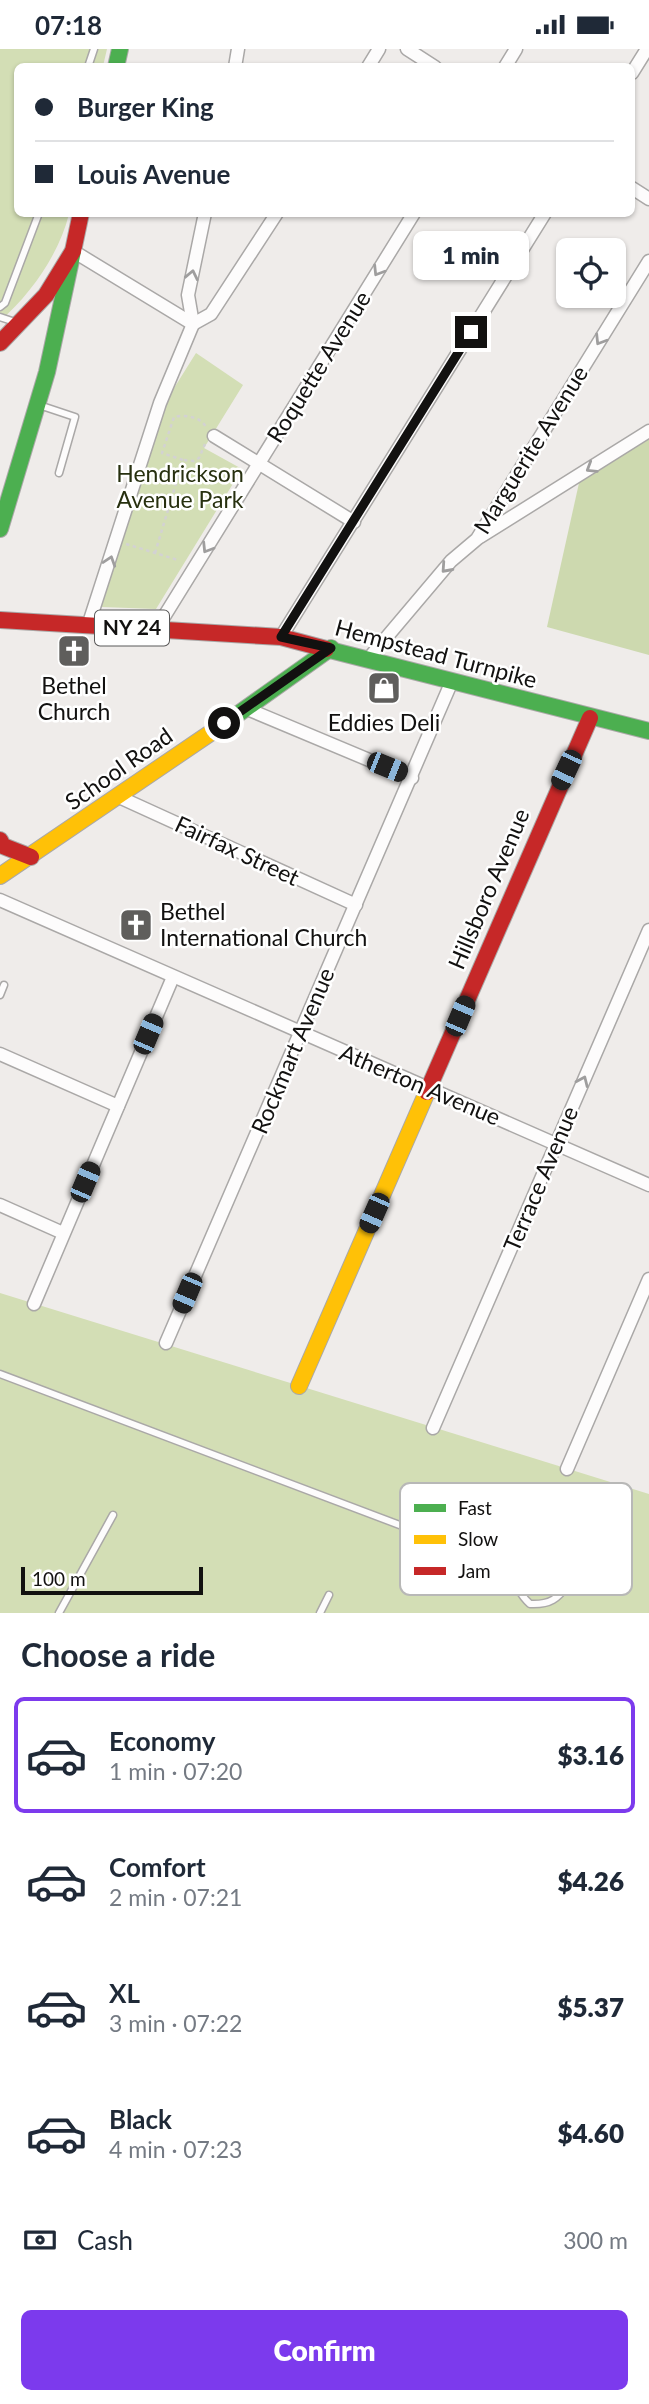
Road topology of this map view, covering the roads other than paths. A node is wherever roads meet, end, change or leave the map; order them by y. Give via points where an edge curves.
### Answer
1 (244, 49) edge
2 (407, 49) edge
3 (647, 49) edge
4 (236, 59) edge
5 (429, 63) edge
6 (635, 68) edge
7 (37, 217) edge
8 (81, 217) edge
9 (204, 217) edge
10 (274, 217) edge
11 (412, 217) edge
12 (543, 217) edge
13 (73, 251) junction
14 (649, 261) edge
15 (0, 307) edge
16 (0, 317) edge
17 (20, 324) junction
18 (193, 324) junction
19 (0, 344) edge
20 (37, 404) junction
21 (649, 431) edge
22 (208, 437) road end
23 (259, 463) junction
24 (59, 473) dead end
25 (354, 522) junction
26 (0, 529) edge
27 (477, 539) junction
28 (0, 620) edge
29 (88, 626) junction
30 (157, 628) junction
31 (281, 637) junction
32 (331, 648) junction
33 (369, 658) junction
34 (452, 681) junction
35 (245, 708) junction
36 (590, 718) junction
37 (649, 731) edge
38 (412, 778) junction
39 (119, 797) junction
40 (0, 840) edge
41 (30, 857) junction
42 (0, 876) edge
43 (0, 900) edge
44 (356, 905) junction
45 (649, 930) edge
46 (173, 977) junction
47 (4, 985) dead end
48 (0, 995) edge
49 (301, 1033) junction
50 (0, 1054) edge
51 (428, 1089) junction
52 (118, 1106) junction
53 (556, 1144) junction
54 (649, 1185) edge
55 (0, 1205) edge
56 (63, 1233) junction
57 (649, 1279) edge
58 (34, 1304) dead end
59 (166, 1343) dead end
60 (0, 1374) edge
61 (299, 1386) dead end
62 (433, 1428) dead end
63 (567, 1469) dead end
64 (113, 1515) dead end
65 (400, 1525) edge
66 (329, 1595) dead end
67 (520, 1595) edge
68 (561, 1595) edge
69 (59, 1613) edge
70 (320, 1613) edge

1 - 4 street
2 - 5 street
3 - 6 street
7 - 15 lane
8 - 13 main road
18 -> 9 street via 188,295
10 - 18 street via 211,314
11 -> 23 street, Roquette Avenue
12 - 25 street
13 - 17 main road via 46,295
13 - 18 street
13 - 20 main road via 59,326
14 -> 27 street, Marguerite Avenue
16 - 17 lane
17 - 19 main road
29 -> 18 street via 160,403
20 - 24 lane via 75,417
20 - 26 main road
21 -> 27 street
22 - 23 street
23 - 25 street
23 -> 30 street, Roquette Avenue
25 - 31 street
27 -> 33 street, Marguerite Avenue via 451,561
28 - 29 main road, Hempstead Turnpike / NY 24
29 - 30 main road, Hempstead Turnpike / NY 24
30 - 31 main road, Hempstead Turnpike / NY 24
31 - 32 main road, Hempstead Turnpike / NY 24
32 - 33 main road, Hempstead Turnpike / NY 24
32 - 35 main road, School Road
33 - 34 main road, Hempstead Turnpike / NY 24
34 - 36 main road, Hempstead Turnpike / NY 24
34 - 38 street, Rockmart Avenue
35 - 38 street
35 - 39 main road, School Road
36 - 37 main road, Hempstead Turnpike / NY 24
36 - 51 main road, Hillsboro Avenue
38 - 44 street, Rockmart Avenue
39 - 41 main road, School Road
39 - 44 street, Fairfax Street
40 - 41 main road via 3,846
41 - 42 main road, School Road
43 - 46 street, Atherton Avenue
44 - 49 street, Rockmart Avenue
53 -> 45 street, Terrace Avenue
46 - 49 street, Atherton Avenue
46 - 52 street
47 - 48 lane
49 - 51 street, Atherton Avenue
49 - 59 street, Rockmart Avenue
50 - 52 street
51 - 53 street, Atherton Avenue
51 - 61 main road, Hillsboro Avenue
52 - 56 street
53 - 54 street, Atherton Avenue
53 - 62 street, Terrace Avenue
55 - 56 street
56 - 58 street
57 - 63 street
60 - 65 lane
64 - 69 lane
66 - 70 lane
67 - 68 lane via 530,1604 548,1605

